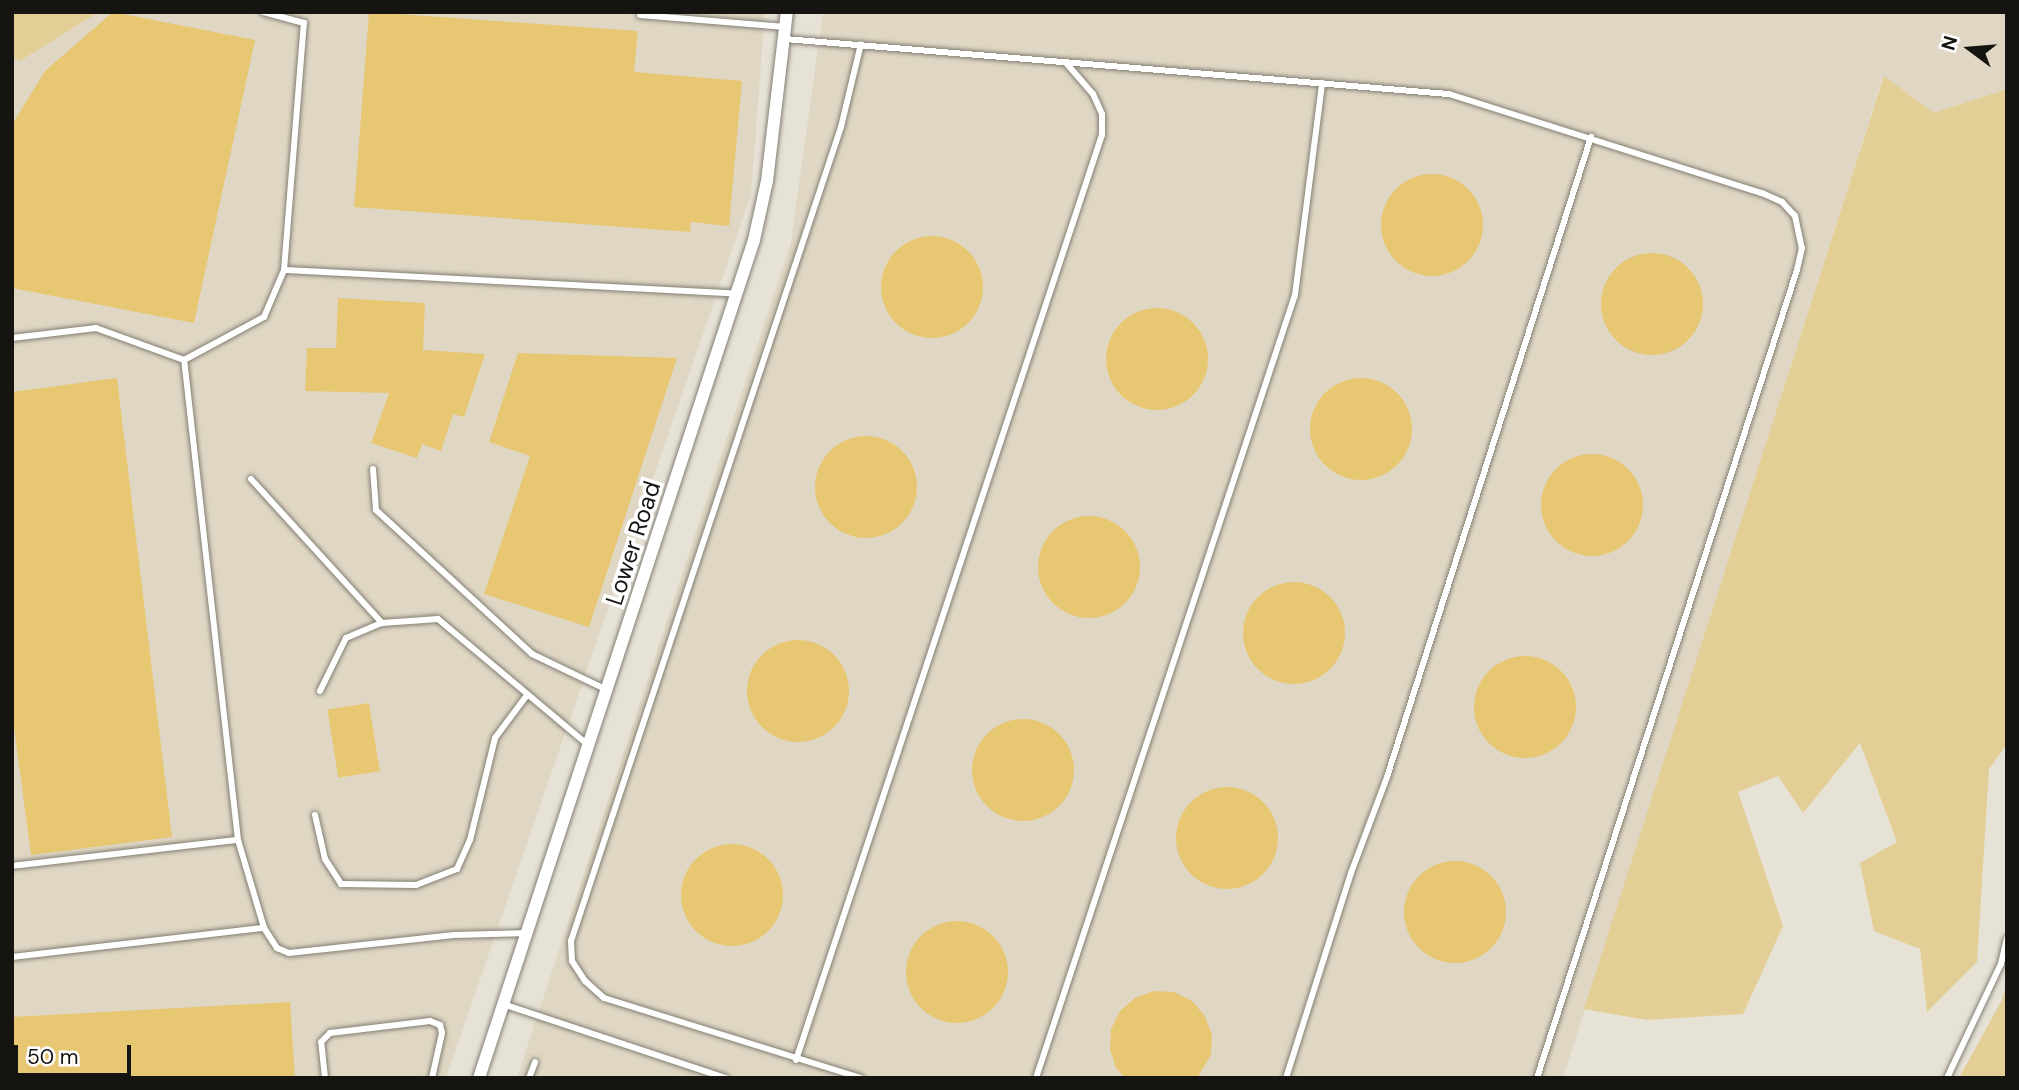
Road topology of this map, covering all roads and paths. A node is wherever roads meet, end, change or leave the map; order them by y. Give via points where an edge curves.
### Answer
1 (263, 12) edge
2 (787, 12) edge
3 (640, 15) dead end
4 (785, 33) junction
5 (861, 44) junction
6 (1068, 64) junction
7 (1322, 83) junction
8 (1591, 137) junction
9 (284, 270) junction
10 (738, 294) junction
11 (12, 338) edge
12 (184, 360) junction
13 (373, 469) dead end
14 (251, 479) dead end
15 (382, 623) junction
16 (607, 690) junction
17 (320, 691) dead end
18 (527, 695) junction
19 (589, 746) junction
20 (315, 815) dead end
21 (238, 840) junction
22 (12, 866) edge
23 (264, 928) junction
24 (527, 933) junction
25 (2007, 939) edge
26 (12, 957) edge
27 (503, 1004) junction
28 (796, 1060) junction
29 (535, 1062) dead end
30 (325, 1078) edge
31 (432, 1078) edge
32 (479, 1078) edge
33 (529, 1078) edge
34 (726, 1078) edge
35 (861, 1078) edge
36 (1035, 1078) edge
37 (1286, 1078) edge
38 (1537, 1078) edge
39 (1947, 1078) edge

1 - 9 lane via 303,23
2 - 4 street, Lower Road
3 - 4 lane
4 - 5 lane
4 - 10 street, Lower Road via 767,181
5 - 6 lane
5 - 28 lane via 841,127 570,941 572,961 604,998
6 - 7 lane
6 - 28 lane via 1094,94 1102,114 1102,135
7 - 8 lane via 1449,94
7 - 36 lane via 1295,295
8 - 37 lane via 1388,777 1351,873
8 - 38 lane via 1782,202 1798,223 1802,248
9 - 10 lane
9 - 12 lane via 264,317
10 - 16 street, Lower Road
11 - 12 lane via 96,328
12 - 21 lane
13 - 16 lane via 376,510 532,654
14 - 15 lane
15 - 17 lane via 346,638
15 - 18 lane via 438,619
16 - 19 street, Lower Road
18 - 19 lane
18 - 20 lane via 495,738 470,840 457,869 416,885 341,884 325,859
19 - 24 street, Lower Road
21 - 22 lane
21 - 23 lane
23 - 24 lane via 277,948 289,953 454,934
23 - 26 lane
24 - 27 street, Lower Road
25 - 39 lane via 2001,964
27 - 32 street, Lower Road
27 - 34 lane
28 - 35 lane
29 - 33 lane
30 - 31 lane via 321,1042 330,1033 430,1021 440,1025 442,1033

